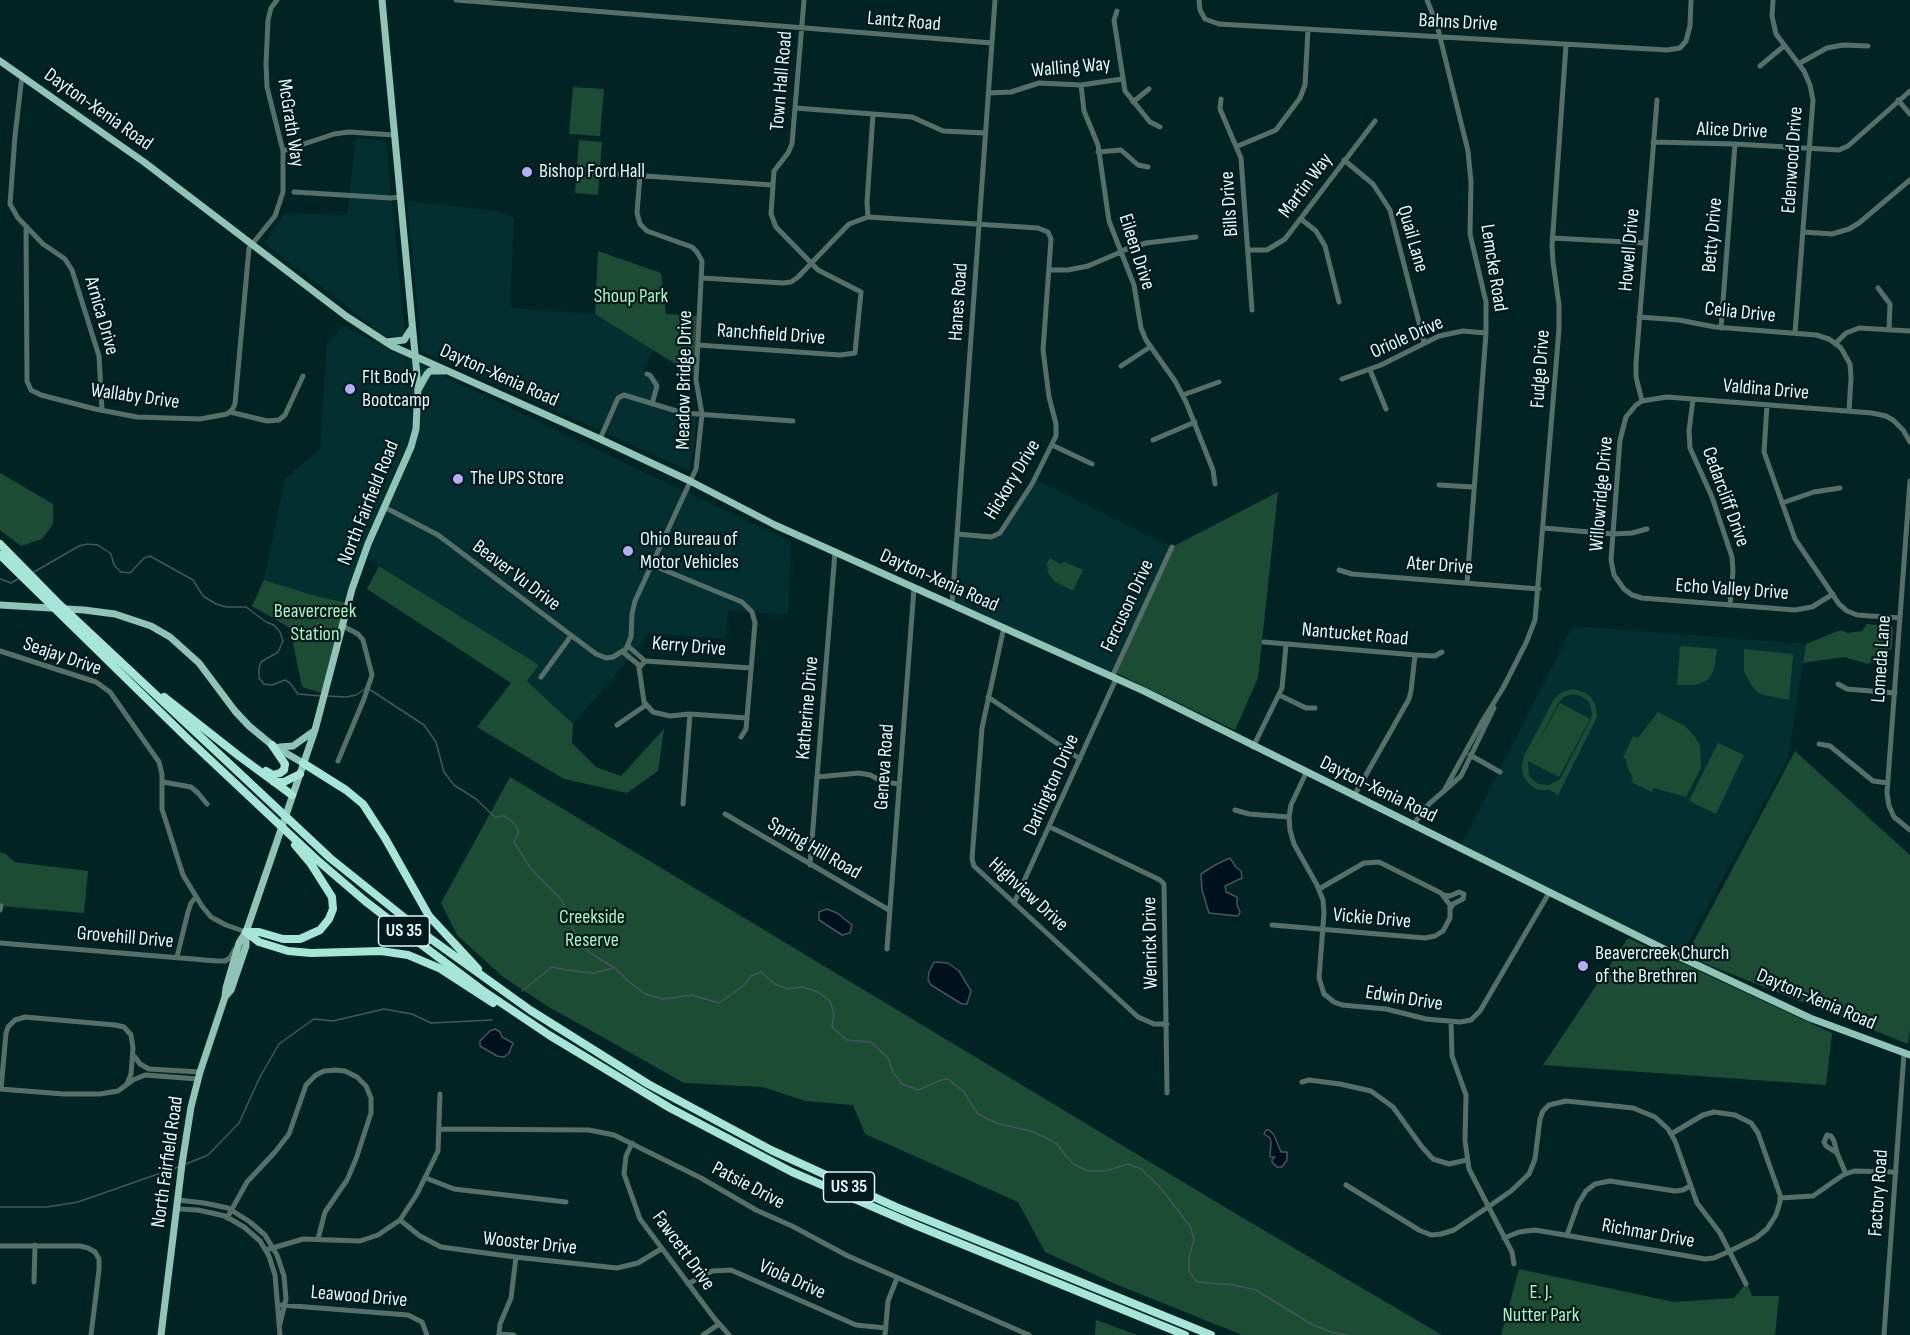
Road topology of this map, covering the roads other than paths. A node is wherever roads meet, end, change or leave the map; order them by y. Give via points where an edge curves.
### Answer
1 (277, 0) edge
2 (382, 0) edge
3 (456, 0) edge
4 (804, 0) edge
5 (995, 0) edge
6 (1199, 0) edge
7 (1427, 0) edge
8 (1691, 0) edge
9 (1773, 0) edge
10 (527, 3) edge
11 (1117, 11) dead end
12 (801, 28) junction
13 (1308, 29) junction
14 (1440, 37) junction
15 (992, 43) junction
16 (1566, 45) junction
17 (1784, 46) junction
18 (1868, 46) dead end
19 (0, 61) edge
20 (1800, 63) junction
21 (1760, 66) dead end
22 (22, 76) junction
23 (1122, 79) junction
24 (1081, 86) junction
25 (1149, 88) dead end
26 (1910, 91) edge
27 (988, 93) junction
28 (1221, 99) dead end
29 (1657, 100) dead end
30 (1898, 100) junction
31 (1133, 102) junction
32 (795, 108) junction
33 (873, 114) junction
34 (1910, 114) edge
35 (1375, 121) dead end
36 (1160, 127) dead end
37 (985, 133) junction
38 (394, 135) junction
39 (1653, 142) junction
40 (1735, 144) junction
41 (1238, 146) junction
42 (1809, 150) junction
43 (283, 151) junction
44 (1098, 152) junction
45 (1344, 160) junction
46 (1148, 167) dead end
47 (604, 172) dead end
48 (640, 175) junction
49 (1910, 180) edge
50 (772, 185) junction
51 (294, 192) dead end
52 (399, 197) junction
53 (868, 217) junction
54 (1300, 219) junction
55 (979, 224) junction
56 (26, 226) junction
57 (1803, 232) junction
58 (1196, 237) dead end
59 (1552, 238) junction
60 (1645, 243) junction
61 (252, 244) junction
62 (1248, 250) junction
63 (1121, 252) junction
64 (811, 263) junction
65 (1049, 270) junction
66 (703, 278) junction
67 (1878, 288) dead end
68 (1339, 302) dead end
69 (1252, 310) dead end
70 (1639, 317) junction
71 (412, 328) junction
72 (1721, 328) junction
73 (1889, 330) junction
74 (1910, 332) edge
75 (1485, 333) junction
76 (1795, 333) junction
77 (384, 342) junction
78 (1424, 342) junction
79 (1836, 343) junction
80 (698, 345) junction
81 (1150, 347) junction
82 (842, 354) joint
83 (415, 356) junction
84 (1121, 366) dead end
85 (1370, 370) junction
86 (447, 371) junction
87 (647, 374) dead end
88 (303, 376) dead end
89 (1342, 379) dead end
90 (1219, 382) dead end
91 (418, 390) junction
92 (1183, 395) junction
93 (1693, 399) junction
94 (1642, 400) junction
95 (652, 404) junction
96 (1767, 405) junction
97 (1386, 409) dead end
98 (102, 410) junction
99 (1849, 411) junction
100 (230, 412) junction
101 (702, 414) junction
102 (793, 421) dead end
103 (1195, 422) junction
104 (600, 439) junction
105 (1153, 440) dead end
106 (1910, 442) edge
107 (1052, 445) junction
108 (1092, 464) dead end
109 (690, 481) junction
110 (1910, 481) edge
111 (1215, 484) dead end
112 (1439, 485) dead end
113 (1473, 487) junction
114 (1840, 488) dead end
115 (1782, 503) junction
116 (384, 507) junction
117 (1544, 528) junction
118 (1647, 529) dead end
119 (957, 534) junction
120 (1613, 534) junction
121 (0, 544) edge
122 (1172, 547) dead end
123 (835, 552) junction
124 (0, 555) edge
125 (12, 562) junction
126 (651, 565) junction
127 (1339, 570) dead end
128 (33, 583) junction
129 (1467, 583) junction
130 (914, 588) junction
131 (1539, 589) junction
132 (1627, 592) joint
133 (1833, 594) junction
134 (0, 604) edge
135 (952, 605) junction
136 (1730, 605) junction
137 (1900, 618) junction
138 (341, 625) junction
139 (1004, 627) junction
140 (571, 636) junction
141 (1264, 642) dead end
142 (1287, 645) junction
143 (628, 646) junction
144 (0, 651) edge
145 (623, 652) junction
146 (1442, 652) dead end
147 (1414, 656) junction
148 (645, 661) junction
149 (640, 666) junction
150 (128, 668) junction
151 (751, 668) junction
152 (541, 677) dead end
153 (1114, 678) junction
154 (1838, 684) dead end
155 (1895, 693) junction
156 (1279, 695) junction
157 (988, 697) junction
158 (646, 705) junction
159 (1315, 708) dead end
160 (690, 714) junction
161 (747, 718) junction
162 (617, 725) dead end
163 (315, 730) junction
164 (741, 737) dead end
165 (272, 744) junction
166 (1819, 744) dead end
167 (1254, 747) junction
168 (1469, 755) junction
169 (239, 756) junction
170 (1080, 759) junction
171 (338, 760) dead end
172 (303, 763) junction
173 (1500, 772) dead end
174 (1306, 773) junction
175 (300, 774) junction
176 (817, 777) junction
177 (163, 782) junction
178 (274, 782) junction
179 (1888, 783) junction
180 (899, 784) junction
181 (1354, 796) junction
182 (291, 798) junction
183 (207, 804) dead end
184 (683, 804) dead end
185 (1235, 810) dead end
186 (725, 814) dead end
187 (269, 816) junction
188 (1289, 817) junction
189 (1413, 825) junction
190 (1050, 827) junction
191 (1910, 830) edge
192 (810, 865) junction
193 (1319, 889) junction
194 (1549, 893) junction
195 (1444, 896) junction
196 (196, 897) junction
197 (1014, 903) junction
198 (1451, 908) junction
199 (889, 910) junction
200 (1272, 925) dead end
201 (1323, 930) junction
202 (246, 933) junction
203 (0, 943) edge
204 (239, 944) junction
205 (886, 949) dead end
206 (177, 957) junction
207 (508, 996) junction
208 (225, 997) junction
209 (1451, 1021) junction
210 (1167, 1024) junction
211 (549, 1035) junction
212 (133, 1052) junction
213 (1907, 1054) edge
214 (199, 1076) junction
215 (1302, 1082) dead end
216 (127, 1084) junction
217 (1, 1089) edge
218 (1167, 1093) dead end
219 (440, 1094) dead end
220 (439, 1128) junction
221 (1671, 1134) junction
222 (632, 1143) junction
223 (1837, 1153) dead end
224 (1467, 1160) junction
225 (1896, 1172) junction
226 (1846, 1174) junction
227 (426, 1178) junction
228 (1346, 1185) dead end
229 (1690, 1186) junction
230 (1780, 1198) junction
231 (566, 1202) dead end
232 (178, 1204) junction
233 (1488, 1207) junction
234 (231, 1210) junction
235 (227, 1218) junction
236 (400, 1220) junction
237 (1567, 1235) junction
238 (1504, 1238) junction
239 (318, 1239) junction
240 (35, 1245) junction
241 (0, 1246) edge
242 (273, 1247) junction
243 (661, 1249) junction
244 (266, 1250) junction
245 (1730, 1251) junction
246 (516, 1257) junction
247 (1514, 1264) dead end
248 (897, 1278) junction
249 (34, 1282) dead end
250 (688, 1284) junction
251 (1746, 1284) dead end
252 (281, 1305) junction
253 (719, 1324) junction
254 (885, 1332) edge
255 (500, 1334) edge
256 (91, 1335) edge
257 (161, 1335) edge
258 (280, 1335) edge
259 (428, 1335) edge
260 (514, 1335) edge
261 (702, 1335) edge
262 (729, 1335) edge
263 (1029, 1335) edge
264 (1185, 1335) edge
265 (1211, 1335) edge
266 (1884, 1335) edge

1 - 43 street, McGrath Way via 268,20 266,64 267,87
2 - 38 main road, North Fairfield Road
3 - 10 street, Lantz Road
4 - 12 street, Town Hall Road
5 - 15 street, Hanes Road
6 - 13 street, Bahns Drive via 1202,15 1213,23
7 - 14 street, Lemcke Road
8 - 16 street, Bahns Drive via 1687,39 1682,47
9 - 17 street, Edenwood Drive via 1773,23
10 - 12 street, Lantz Road
11 - 23 street via 1114,20
12 - 15 street, Lantz Road
12 - 32 street, Town Hall Road
13 - 14 street, Bahns Drive
13 - 41 street via 1305,84 1300,98 1276,130
14 - 16 street, Bahns Drive
14 - 75 street, Lemcke Road via 1469,160 1470,234 1485,291
15 - 27 street, Hanes Road
16 - 59 street, Fudge Drive
17 - 20 street, Edenwood Drive
17 - 21 street
18 - 20 street via 1835,46
19 - 22 main road, Dayton-Xenia Road
20 - 42 street, Edenwood Drive via 1812,93
22 - 56 street, Arnica Drive via 10,201
22 - 61 main road, Dayton-Xenia Road
23 - 24 street, Walling Way
23 - 31 street
24 - 27 street, Walling Way via 1039,83 1011,92
24 - 44 street, Eileen Drive via 1084,111
25 - 31 street
26 - 30 street, Alice Drive
27 - 37 street, Hanes Road
28 - 41 street, Bills Drive via 1220,109
29 - 39 street, Howell Drive
30 - 34 street
30 - 42 street, Alice Drive via 1845,148
31 - 36 street via 1150,122
32 - 33 street
32 - 50 street, Town Hall Road via 790,149 775,168
33 - 37 street via 914,118 943,130
33 - 53 street
35 - 45 street, Martin Way
37 - 55 street, Hanes Road
38 - 43 street via 334,134
38 - 52 main road, North Fairfield Road
39 - 40 street, Alice Drive
39 - 60 street, Howell Drive
40 - 42 street, Alice Drive
40 - 72 street, Betty Drive
41 - 62 street, Bills Drive
42 - 57 street, Edenwood Drive
43 - 61 street, McGrath Way via 280,205
44 - 46 street via 1121,150 1138,165
44 - 63 street, Eileen Drive via 1111,229
45 - 54 street, Martin Way
45 - 78 street, Quail Lane via 1373,184 1390,210
47 - 48 street
48 - 50 street
48 - 66 street, Meadow Bridge Drive via 640,224 647,231 697,252
49 - 57 street via 1849,229 1832,234
50 - 64 street, Town Hall Road via 770,210 776,228
51 - 52 street
52 - 71 main road, North Fairfield Road
53 - 55 street
53 - 64 street via 849,224
54 - 62 street, Martin Way via 1278,245
54 - 68 street via 1316,231 1325,246
55 - 65 street, Hickory Drive via 1044,229 1050,236
55 - 119 street, Hanes Road
56 - 98 street, Arnica Drive via 65,259 72,270 99,356
56 - 98 street, Wallaby Drive via 28,385 41,395
57 - 76 street, Edenwood Drive
58 - 63 street via 1146,243
59 - 60 street
59 - 117 street, Fudge Drive via 1560,313
60 - 70 street, Howell Drive
61 - 77 main road, Dayton-Xenia Road
61 - 100 street via 235,404
62 - 69 street, Bills Drive
63 - 65 street via 1082,268
63 - 81 street, Eileen Drive via 1134,285 1141,328
64 - 66 street via 796,279 785,283
64 - 82 street, Town Hall Road via 861,292 855,353
65 - 107 street, Hickory Drive via 1043,350 1056,424
66 - 80 street, Meadow Bridge Drive
67 - 73 street via 1890,304
70 - 72 street, Celia Drive
70 - 94 street, Howell Drive via 1636,373
71 - 77 main road via 404,340
71 - 83 main road, North Fairfield Road
72 - 76 street, Celia Drive
73 - 74 street
73 - 79 street via 1856,329
75 - 78 street, Oriole Drive via 1453,332
75 - 113 street, Lemcke Road
76 - 79 street, Celia Drive via 1821,336
77 - 83 main road, Dayton-Xenia Road
78 - 85 street, Oriole Drive
79 - 99 street via 1851,367
80 - 82 street, Ranchfield Drive
80 - 101 street, Meadow Bridge Drive via 696,381
81 - 84 street
81 - 92 street, Eileen Drive
83 - 86 main road, Dayton-Xenia Road
83 - 91 main road, North Fairfield Road
85 - 89 street, Oriole Drive
85 - 97 street
86 - 91 main road via 430,371
86 - 104 main road, Dayton-Xenia Road
87 - 95 street via 657,386
88 - 100 street via 279,420
90 - 92 street
91 - 116 main road, North Fairfield Road via 411,447
92 - 103 street, Eileen Drive
93 - 94 street, Valdina Drive
93 - 96 street, Valdina Drive
93 - 136 street, Cedarcliff Drive via 1690,448 1732,557
94 - 120 street, Willowridge Drive via 1628,413 1621,430
95 - 101 street
95 - 104 street via 621,396
96 - 99 street, Valdina Drive
96 - 115 street via 1764,452
98 - 100 street, Wallaby Drive via 189,420
99 - 106 street, Valdina Drive via 1886,416 1904,430
101 - 102 street
101 - 109 street, Meadow Bridge Drive via 698,461
103 - 105 street
103 - 111 street, Eileen Drive
104 - 109 main road, Dayton-Xenia Road
107 - 108 street
107 - 119 street, Hickory Drive via 1000,532 991,537
109 - 123 main road, Dayton-Xenia Road
109 - 126 street, Meadow Bridge Drive
110 - 137 street, Lomeda Lane
112 - 113 street
113 - 129 street, Lemcke Road
114 - 115 street
115 - 133 street via 1795,539
116 - 138 main road, North Fairfield Road
116 - 140 street, Beaver Vu Drive via 438,536
117 - 120 street
117 - 131 street, Fudge Drive
118 - 120 street
119 - 135 street, Hanes Road
120 - 132 street, Willowridge Drive via 1612,569 1616,581
121 - 125 highway, US 35
122 - 153 street, Fercuson Drive
123 - 130 main road, Dayton-Xenia Road
123 - 176 street, Katherine Drive
124 - 125 highway, US 35
125 - 128 highway, US 35
126 - 143 street, Meadow Bridge Drive via 633,608
126 - 151 street via 748,607 755,623
127 - 129 street, Ater Drive
128 - 150 highway, US 35
128 - 187 highway, US 35
129 - 131 street, Ater Drive
130 - 135 main road, Dayton-Xenia Road
130 - 180 street, Geneva Road
131 - 168 street, Fudge Drive via 1533,626
132 - 136 street, Echo Valley Drive via 1642,598
133 - 136 street, Echo Valley Drive via 1802,609
133 - 137 street via 1841,607 1853,614
134 - 165 main road via 84,610 134,619 170,637 199,663 249,726
135 - 139 main road, Dayton-Xenia Road
137 - 155 street, Lomeda Lane
138 - 163 main road, North Fairfield Road
138 - 171 street via 363,640 372,669 371,681
139 - 153 main road, Dayton-Xenia Road
139 - 157 street, Highview Drive
140 - 145 street, Beaver Vu Drive via 603,657
140 - 152 street
141 - 142 street, Nantucket Road
142 - 147 street, Nantucket Road
142 - 156 street
143 - 145 street
143 - 148 street, Kerry Drive
144 - 177 street, Seajay Drive via 107,689 157,756
145 - 149 street, Kerry Drive
146 - 147 street, Nantucket Road
147 - 181 street via 1409,699
148 - 149 street
148 - 151 street, Kerry Drive
149 - 158 street
150 - 169 highway
150 - 207 highway, US 35 via 330,858
151 - 161 street
153 - 167 main road, Dayton-Xenia Road
153 - 170 street, Darlington Drive
154 - 155 street via 1847,689
155 - 179 street, Lomeda Lane
156 - 159 street via 1306,708
156 - 167 street
157 - 170 street
157 - 197 street, Highview Drive via 972,859 978,872
158 - 160 street via 659,714
158 - 162 street
160 - 161 street
160 - 184 street
161 - 164 street
163 - 165 main road via 292,747
163 - 172 main road, North Fairfield Road
165 - 169 highway via 285,764 279,773 273,775
165 - 172 main road
166 - 179 street via 1830,746 1873,781
167 - 174 main road, Dayton-Xenia Road
168 - 173 street
168 - 189 street, Fudge Drive via 1459,779 1429,804
169 - 178 highway
170 - 190 street, Darlington Drive
172 - 175 main road, North Fairfield Road
172 - 207 highway via 363,804 429,915 466,958
174 - 181 main road, Dayton-Xenia Road
174 - 188 street
175 - 178 highway
175 - 182 main road, North Fairfield Road
176 - 180 street via 859,773
176 - 192 street, Katherine Drive
177 - 183 street via 190,787
177 - 196 street, Seajay Drive via 164,816 179,865
178 - 182 highway
179 - 191 street, Lomeda Lane via 1891,812
180 - 199 street, Geneva Road
181 - 189 main road, Dayton-Xenia Road
182 - 202 main road, North Fairfield Road
185 - 188 street
186 - 192 street, Spring Hill Road
187 - 202 highway via 321,878 332,897 333,909 320,930 300,939
187 - 211 highway, US 35 via 365,901 482,990
188 - 193 street via 1294,844
189 - 194 main road, Dayton-Xenia Road
190 - 197 street, Darlington Drive
190 - 210 street, Wenrick Drive via 1164,884
192 - 199 street, Spring Hill Road
193 - 195 street via 1372,861 1383,863
193 - 201 street via 1324,907
194 - 209 street, Edwin Drive via 1479,1013 1467,1021
194 - 213 main road, Dayton-Xenia Road via 1810,1018
195 - 198 street
195 - 198 street, Vickie Drive via 1464,894
196 - 202 street, Seajay Drive via 217,921
196 - 206 street via 188,912
197 - 210 street, Highview Drive via 1138,1017 1154,1024
198 - 201 street, Vickie Drive via 1446,927 1430,938
199 - 205 street, Geneva Road
200 - 201 street, Vickie Drive
201 - 209 street, Edwin Drive via 1319,978 1331,1000 1342,1005
202 - 204 main road, North Fairfield Road
202 - 208 main road, North Fairfield Road via 246,946
202 - 211 highway via 259,942 288,951 381,951 408,955 439,968 515,1018
203 - 206 street, Grovehill Drive
204 - 206 street, Grovehill Drive via 225,961
204 - 208 main road, North Fairfield Road
207 - 265 highway, US 35 via 648,1084 771,1150 896,1207
208 - 214 main road, North Fairfield Road
209 - 224 street via 1452,1056 1466,1095
210 - 218 street, Wenrick Drive
211 - 264 highway, US 35 via 670,1108 792,1172
212 - 214 street via 147,1068
212 - 216 street via 132,1074
212 - 217 street via 131,1035 120,1026 20,1018 11,1023 6,1033
213 - 225 street, Factory Road
214 - 216 street via 145,1075
214 - 232 main road, North Fairfield Road via 188,1124
215 - 224 street via 1371,1091 1394,1108 1433,1159 1449,1164
216 - 217 street via 118,1091 100,1094
219 - 220 street
220 - 222 street, Patsie Drive via 589,1130
220 - 227 street via 438,1150
221 - 229 street
221 - 230 street via 1710,1113 1727,1112 1744,1118 1758,1133
221 - 233 street via 1655,1118 1633,1108 1555,1102 1542,1114 1529,1174
222 - 243 street, Fawcett Drive via 626,1156 625,1178 640,1219
222 - 248 street, Patsie Drive via 756,1210
223 - 226 street
224 - 233 street
225 - 226 street via 1862,1170
225 - 266 street, Factory Road
226 - 230 street via 1813,1196
227 - 231 street via 453,1189
227 - 236 street
228 - 233 street via 1431,1234 1455,1230
229 - 237 street via 1675,1191 1610,1180 1595,1184 1578,1204
229 - 245 street
230 - 245 street, Richmar Drive via 1767,1229
232 - 234 street via 204,1203
232 - 235 street
232 - 257 main road, North Fairfield Road
233 - 238 street
234 - 235 street
234 - 239 street via 247,1182 289,1134 306,1085 324,1071 345,1071 366,1086 371,1113 352,1169 325,1212
234 - 242 street via 255,1225
235 - 244 street via 252,1234
236 - 239 street via 378,1235 360,1241
236 - 246 street, Wooster Drive via 441,1247
237 - 238 street, Richmar Drive via 1530,1230
237 - 245 street, Richmar Drive via 1702,1259
238 - 247 street
239 - 242 street
240 - 241 street
240 - 249 street
240 - 256 street via 80,1246 92,1249 98,1256
242 - 244 street
242 - 252 street via 284,1276 286,1299
243 - 246 street, Wooster Drive via 638,1263 617,1268
243 - 250 street, Fawcett Drive
244 - 252 street
245 - 251 street
246 - 255 street via 511,1298
248 - 254 street via 888,1301
248 - 263 street, Patsie Drive
250 - 253 street, Fawcett Drive
250 - 254 street, Viola Drive via 712,1271 731,1270 856,1325
252 - 258 street
252 - 259 street, Leawood Drive via 408,1315 422,1322
253 - 261 street
253 - 262 street, Fawcett Drive
255 - 260 street

